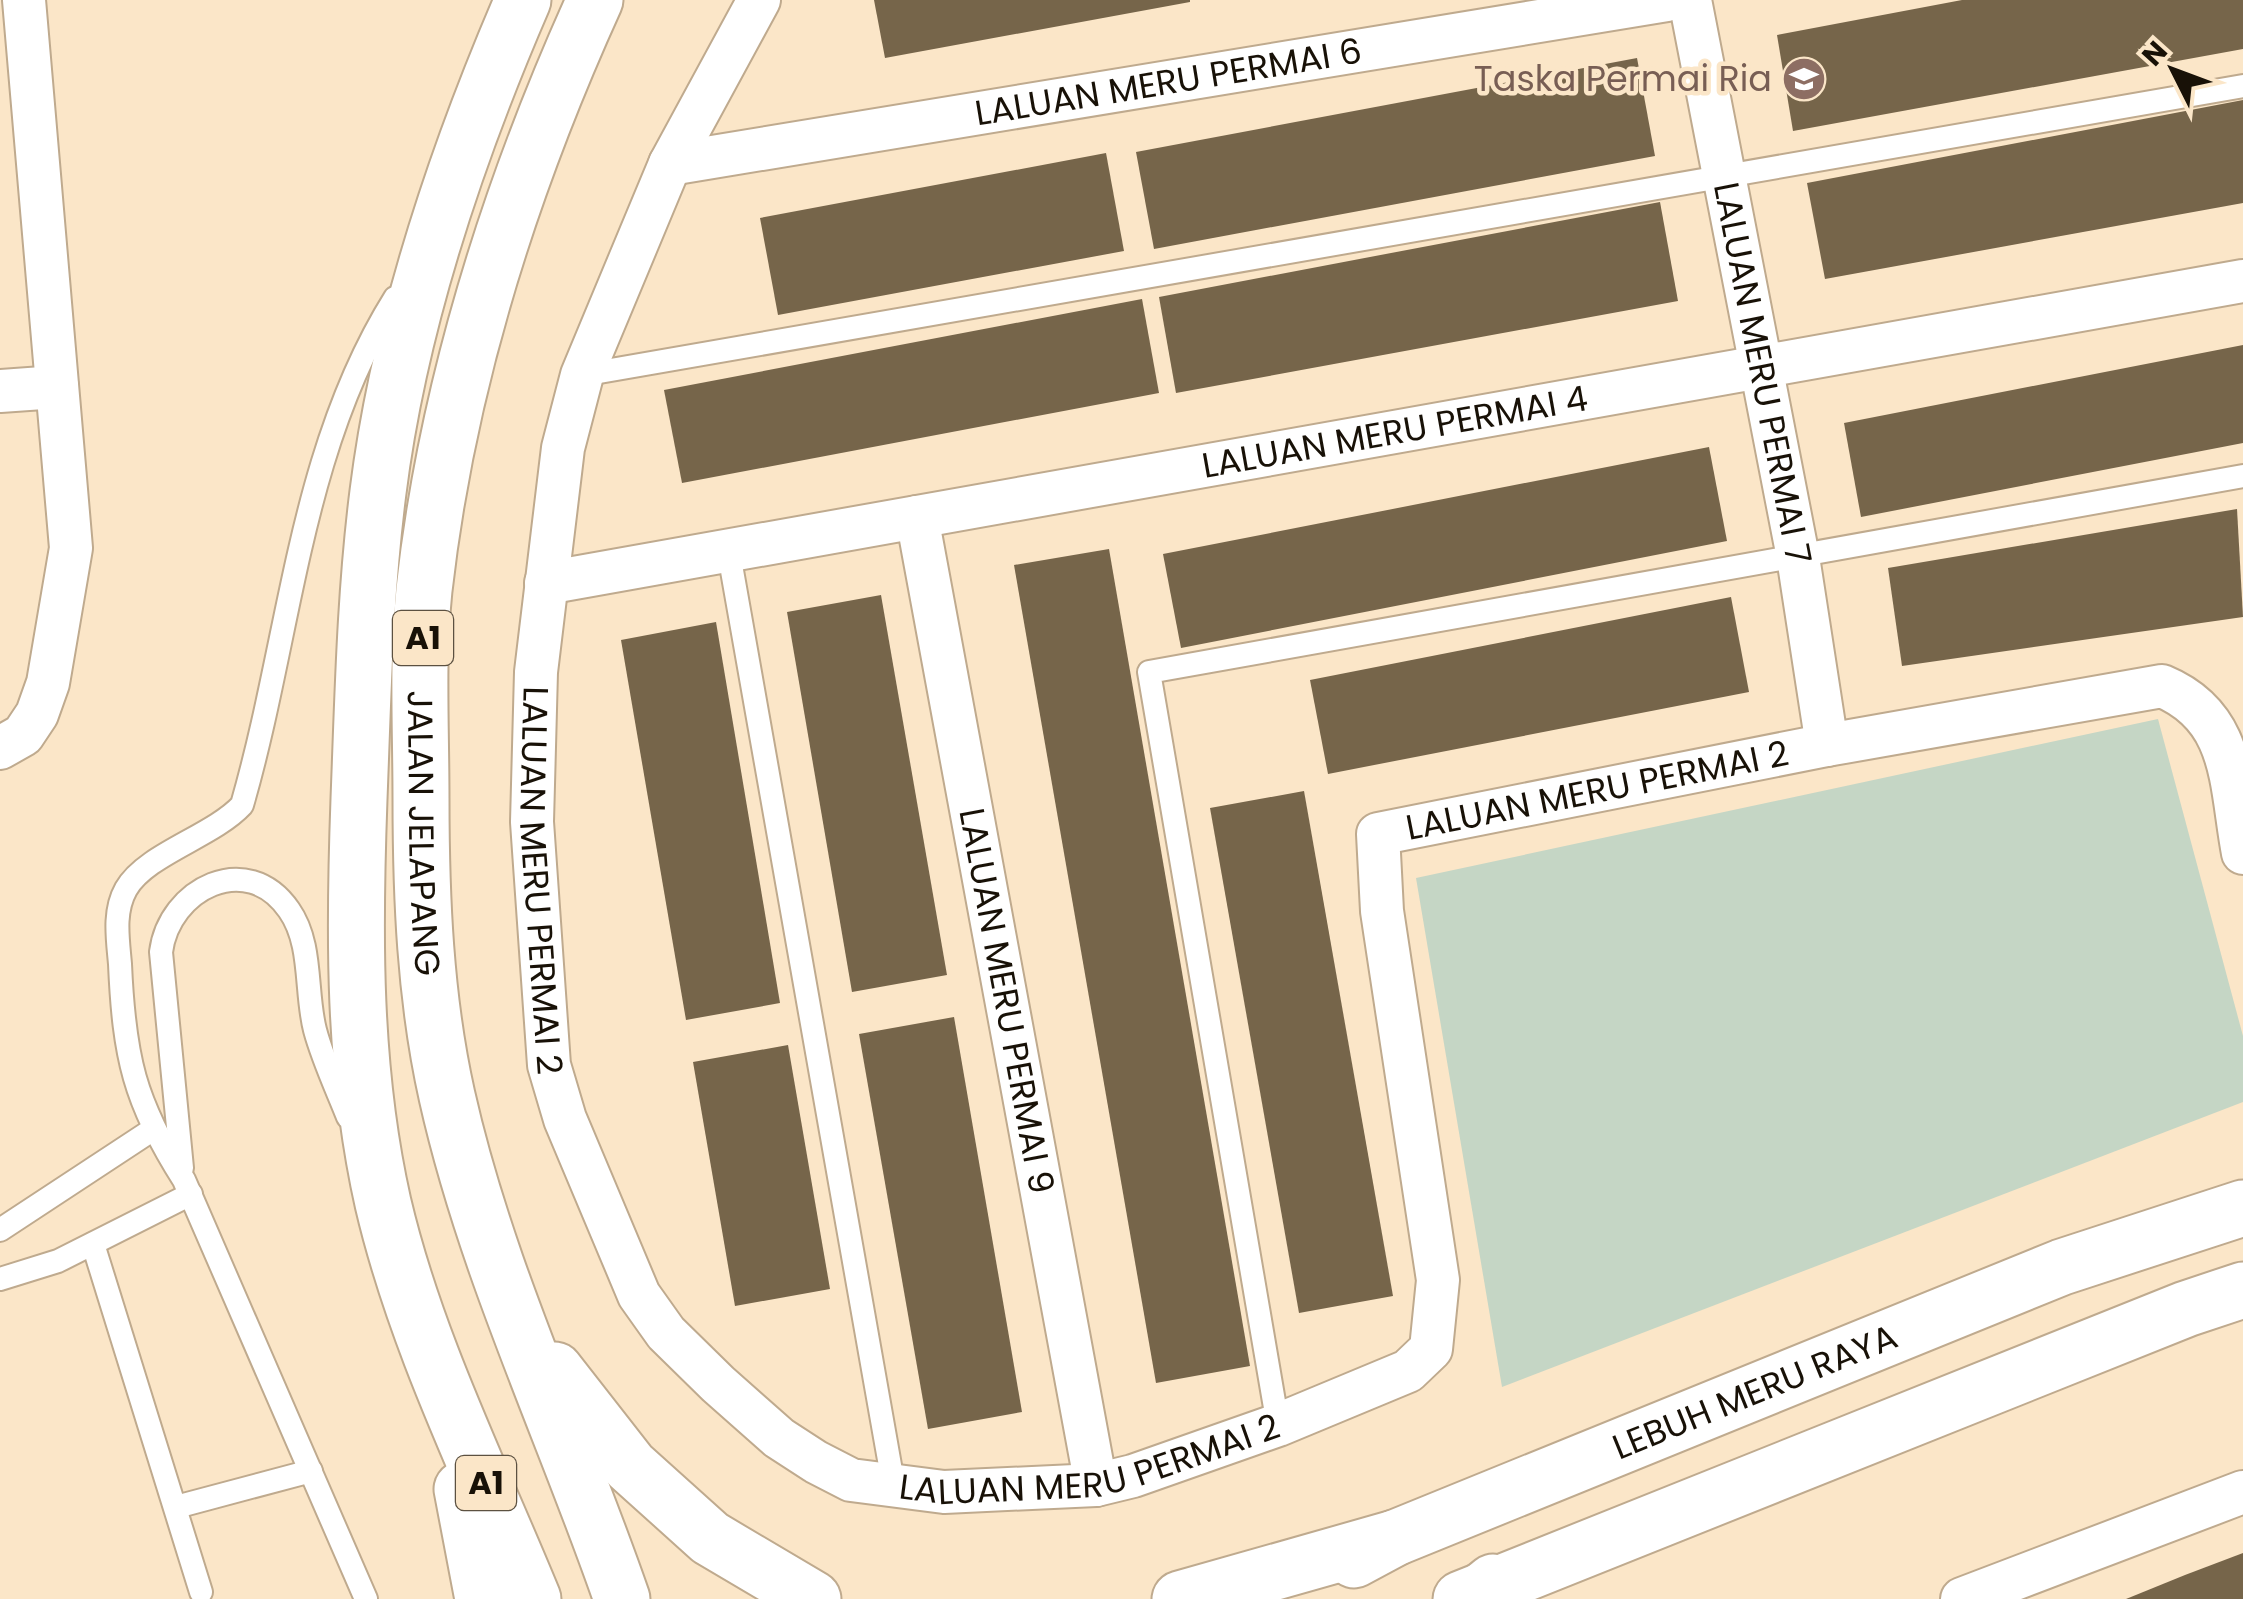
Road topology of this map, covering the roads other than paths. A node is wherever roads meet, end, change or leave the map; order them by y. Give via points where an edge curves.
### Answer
1 (24, 0) edge
2 (523, 0) edge
3 (595, 0) edge
4 (759, 0) edge
5 (1667, 0) edge
6 (1690, 0) edge
7 (2243, 86) edge
8 (670, 164) junction
9 (1724, 179) junction
10 (440, 228) junction
11 (2243, 281) edge
12 (1762, 367) junction
13 (582, 376) junction
14 (57, 387) junction
15 (0, 391) edge
16 (2243, 476) edge
17 (918, 517) junction
18 (728, 548) junction
19 (1798, 557) junction
20 (546, 583) junction
21 (1826, 745) junction
22 (0, 748) edge
23 (2243, 853) edge
24 (152, 1130) junction
25 (188, 1187) junction
26 (2243, 1208) edge
27 (385, 1209) junction
28 (0, 1230) edge
29 (93, 1244) junction
30 (0, 1278) edge
31 (2243, 1290) edge
32 (504, 1292) junction
33 (2243, 1306) edge
34 (2186, 1309) junction
35 (439, 1368) junction
36 (1278, 1425) junction
37 (310, 1471) junction
38 (1096, 1485) junction
39 (894, 1488) junction
40 (2243, 1492) edge
41 (176, 1508) junction
42 (1395, 1538) junction
43 (201, 1592) dead end
44 (1476, 1594) edge
45 (366, 1599) edge
46 (484, 1599) edge
47 (533, 1599) edge
48 (622, 1599) edge
49 (814, 1599) edge
50 (1180, 1599) edge
51 (1278, 1599) edge
52 (1962, 1599) edge

1 - 14 street
2 - 10 main road, JALAN JELAPANG / A1
3 - 32 main road, JALAN JELAPANG / A1 via 530,158 458,396 424,593 421,892 430,990 447,1094
4 - 8 street, LALUAN MERU PERMAI 2
5 - 8 street, LALUAN MERU PERMAI 6
6 - 9 street, LALUAN MERU PERMAI 7
7 - 9 lane
8 - 13 street, LALUAN MERU PERMAI 2
9 - 12 street, LALUAN MERU PERMAI 7
9 - 13 lane
10 - 24 lane via 382,324 308,506 242,805 223,825 149,866 126,888 117,914 124,1045
10 - 27 main road, JALAN JELAPANG / A1 via 398,377 367,589 356,998 368,1126
11 - 12 street, LALUAN MERU PERMAI 4
12 - 17 street, LALUAN MERU PERMAI 4
12 - 19 street, LALUAN MERU PERMAI 7
13 - 20 street, LALUAN MERU PERMAI 2 via 563,448
14 - 15 street
14 - 22 street via 72,548 38,714 23,735
16 - 19 lane
17 - 18 street, LALUAN MERU PERMAI 4
17 - 38 street, LALUAN MERU PERMAI 9
18 - 20 street, LALUAN MERU PERMAI 4
18 - 39 lane
19 - 21 street, LALUAN MERU PERMAI 7
19 - 36 lane via 1149,672
20 - 39 street, LALUAN MERU PERMAI 2 via 532,822 547,1048 565,1119 639,1295 666,1332 780,1438 851,1480
21 - 23 street, LALUAN MERU PERMAI 2 via 2162,686 2199,705 2217,728
21 - 36 street, LALUAN MERU PERMAI 2 via 1378,834 1382,911 1438,1280 1436,1323 1431,1348 1408,1371
24 - 25 lane
24 - 28 lane
25 - 27 lane via 169,1067 164,929 192,895 235,879 275,895 298,926 315,1031
25 - 29 lane
25 - 37 lane
26 - 42 main road, LEBUH MERU RAYA via 2062,1268
27 - 35 main road, JALAN JELAPANG / A1
29 - 30 lane
29 - 41 lane
31 - 34 main road
32 - 48 main road, JALAN JELAPANG / A1
32 - 49 main road via 578,1405 630,1466 710,1538
33 - 34 main road
34 - 44 main road
35 - 46 main road
35 - 47 main road, JALAN JELAPANG / A1
36 - 38 street, LALUAN MERU PERMAI 2
37 - 41 lane
37 - 45 lane
38 - 39 street, LALUAN MERU PERMAI 2 via 1012,1492
40 - 52 street
41 - 43 lane
42 - 50 main road
42 - 51 main road, LEBUH MERU RAYA

